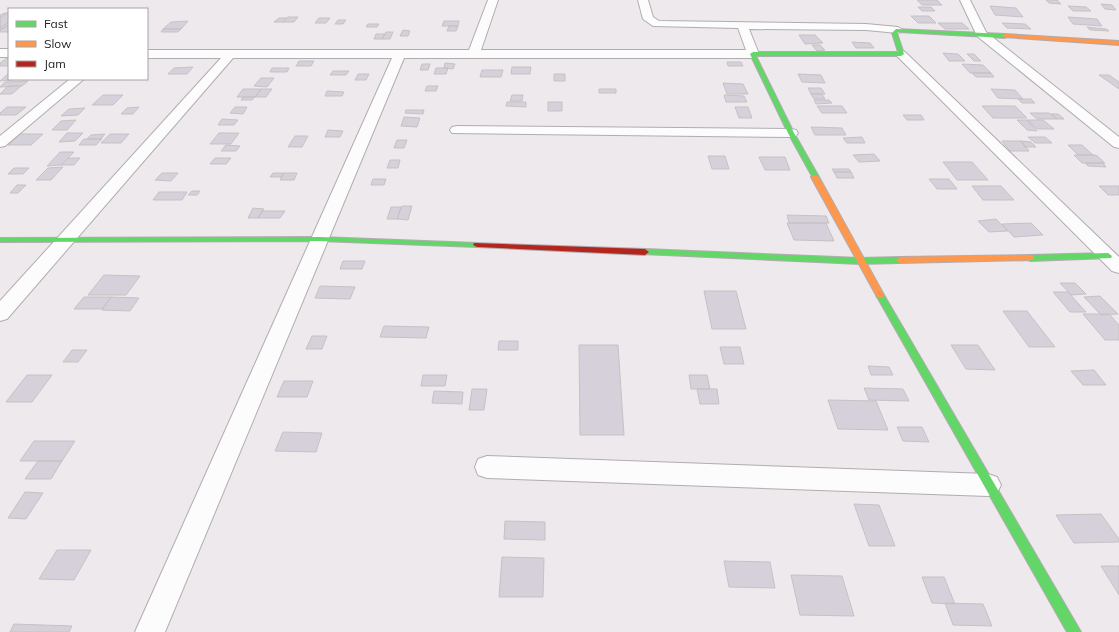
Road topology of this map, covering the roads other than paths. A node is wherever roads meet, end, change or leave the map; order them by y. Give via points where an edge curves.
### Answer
1 (493, 0) edge
2 (643, 0) edge
3 (965, 0) edge
4 (742, 25) junction
5 (898, 30) junction
6 (981, 34) junction
7 (1119, 43) edge
8 (474, 52) junction
9 (231, 53) junction
10 (400, 53) junction
11 (148, 54) edge
12 (753, 54) junction
13 (901, 54) junction
14 (77, 80) edge
15 (457, 130) dead end
16 (791, 133) junction
17 (0, 143) edge
18 (1119, 144) edge
19 (68, 238) junction
20 (320, 239) junction
21 (0, 240) edge
22 (1108, 256) junction
23 (860, 261) junction
24 (1119, 267) edge
25 (0, 314) edge
26 (488, 467) dead end
27 (988, 485) junction
28 (150, 632) edge
29 (1074, 632) edge

1 - 8 street
2 - 4 street via 648,19 657,24
3 - 6 street
4 - 5 street
4 - 12 street
5 - 6 street
5 - 13 street via 894,33
6 - 7 street
6 - 18 street
8 - 10 street
8 - 12 street
9 - 10 street
9 - 11 street
9 - 19 street
10 - 20 street
12 - 13 street
12 - 16 street
13 - 22 street
14 - 17 street
15 - 16 street
16 - 23 street
19 - 20 street
19 - 21 street
19 - 25 street
20 - 23 street
20 - 28 street
22 - 23 street
22 - 24 street
23 - 27 street
26 - 27 street
27 - 29 street

